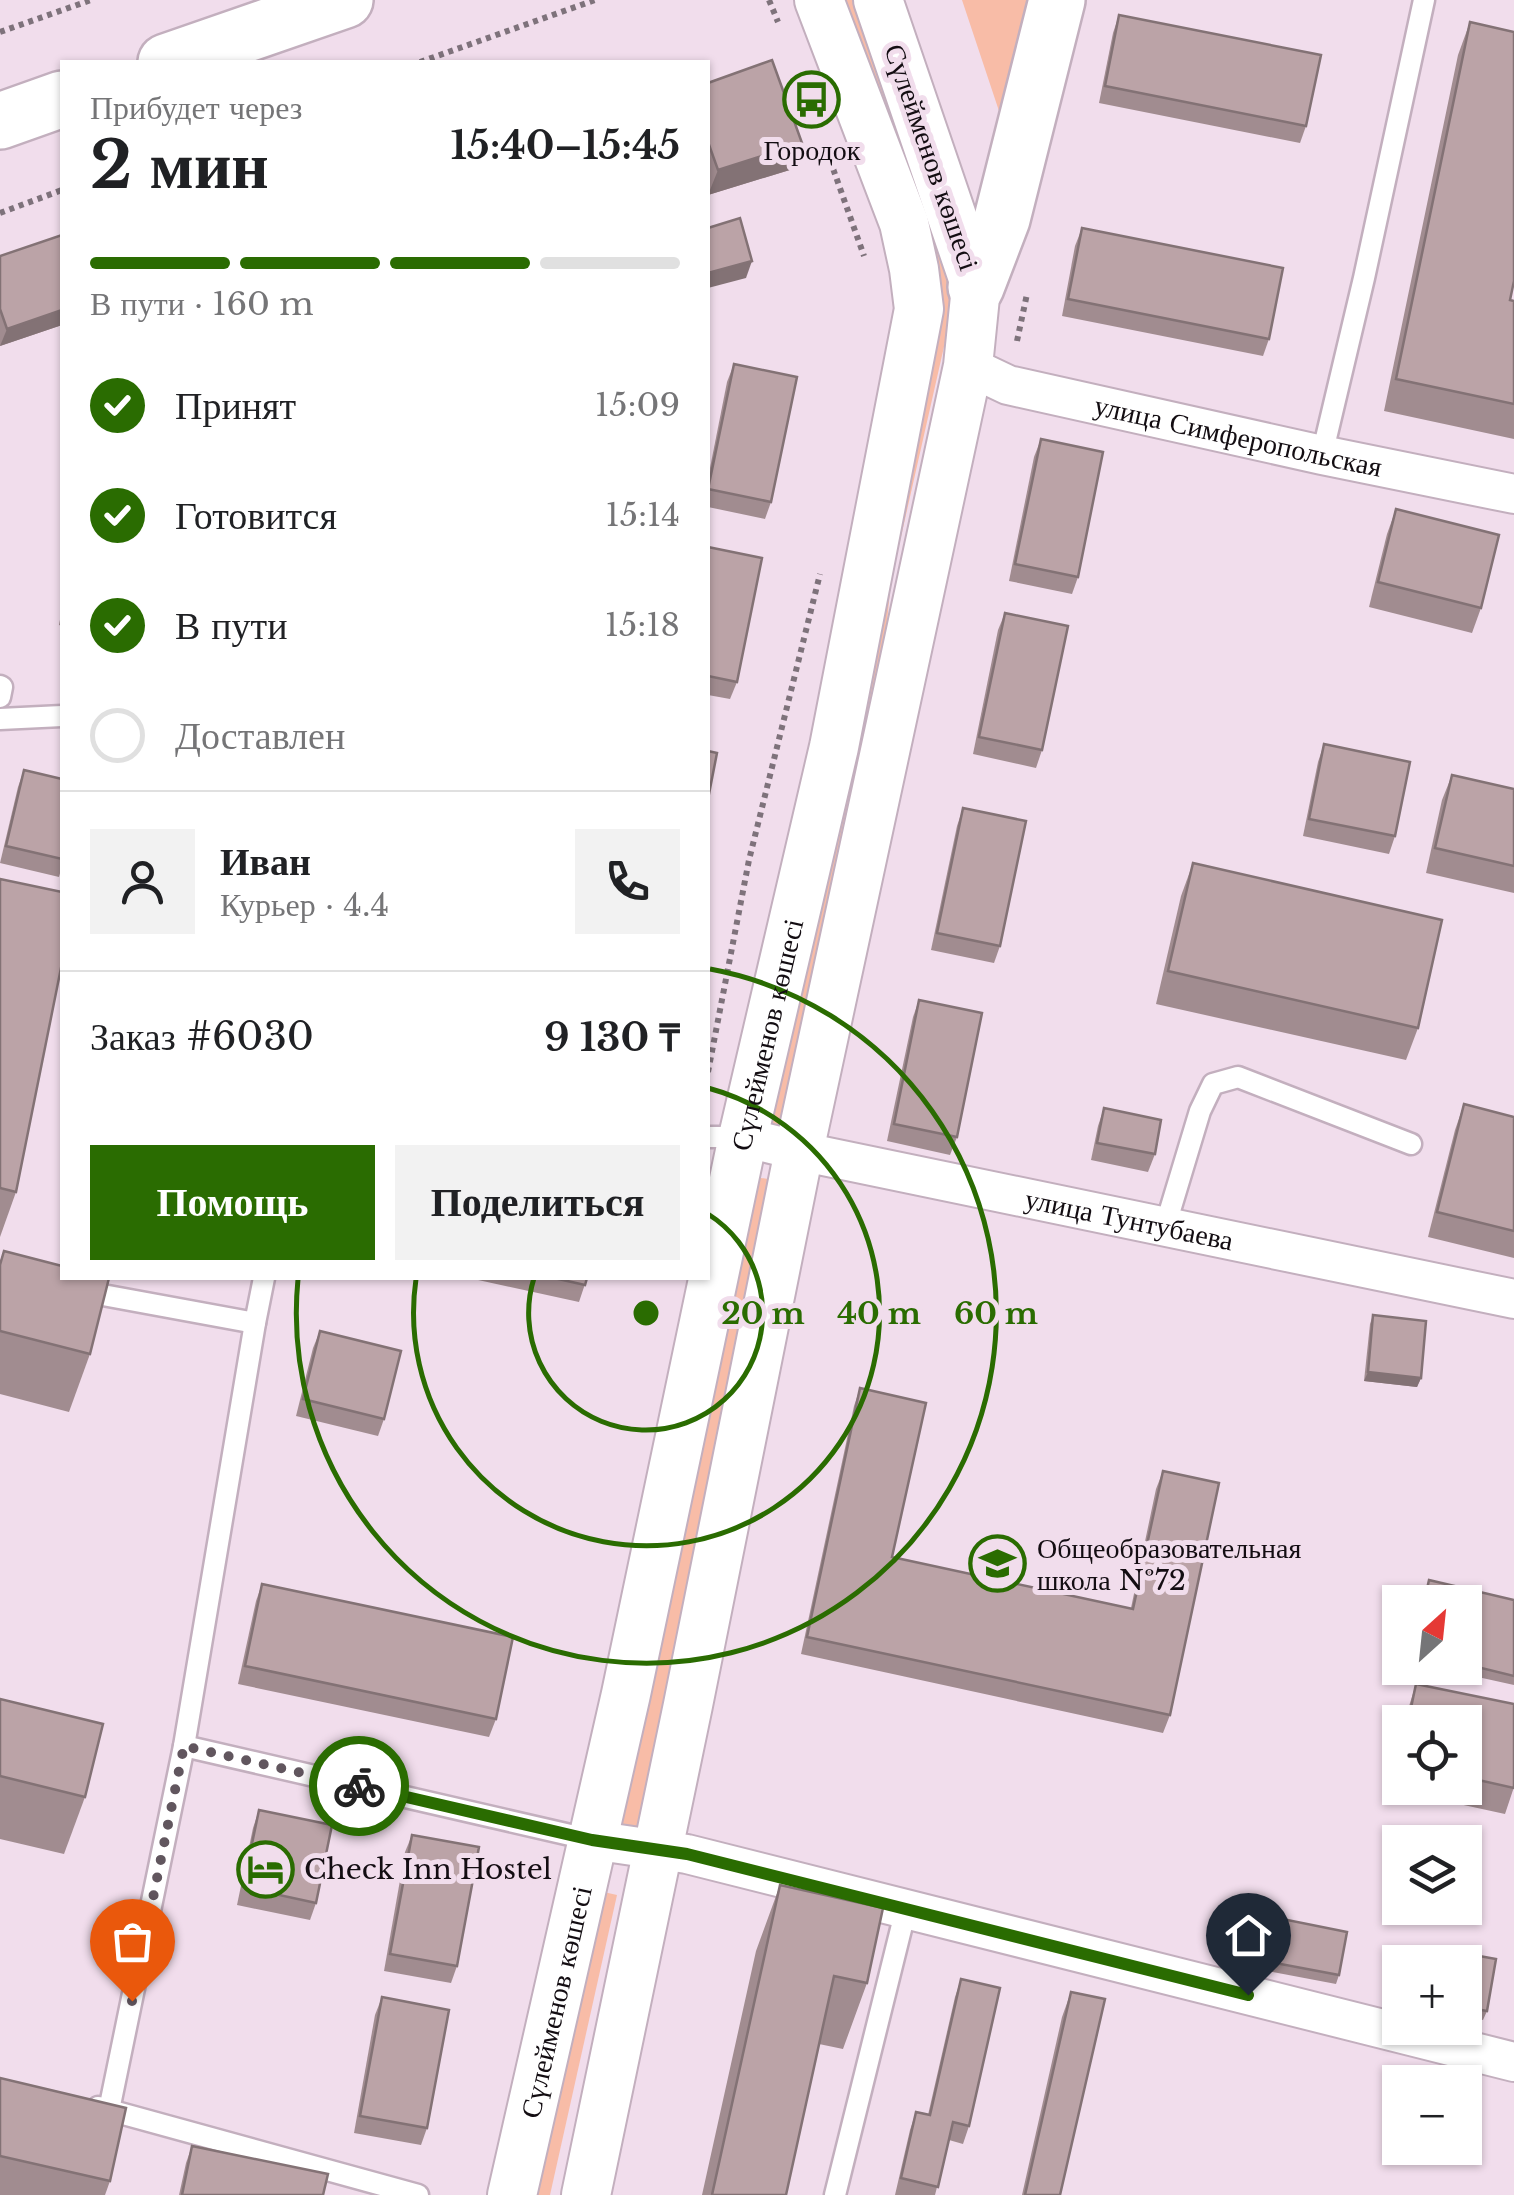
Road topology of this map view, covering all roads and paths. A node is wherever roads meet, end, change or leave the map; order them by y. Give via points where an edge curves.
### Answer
1 (92, 0) edge
2 (345, 0) edge
3 (595, 0) edge
4 (768, 0) edge
5 (819, 0) edge
6 (878, 0) edge
7 (1058, 0) edge
8 (1424, 0) edge
9 (780, 27) dead end
10 (0, 32) edge
11 (172, 60) edge
12 (426, 60) edge
13 (60, 100) edge
14 (0, 121) edge
15 (830, 159) dead end
16 (60, 191) edge
17 (0, 212) edge
18 (866, 262) dead end
19 (976, 286) junction
20 (968, 366) junction
21 (1322, 455) junction
22 (1514, 494) edge
23 (824, 558) dead end
24 (0, 686) edge
25 (0, 697) edge
26 (60, 716) edge
27 (0, 718) edge
28 (710, 1062) edge
29 (725, 1137) edge
30 (1411, 1144) dead end
31 (799, 1152) junction
32 (710, 1221) edge
33 (1165, 1227) junction
34 (264, 1280) edge
35 (700, 1280) edge
36 (59, 1287) edge
37 (1514, 1300) edge
38 (255, 1323) junction
39 (184, 1746) junction
40 (592, 1840) junction
41 (657, 1850) junction
42 (906, 1909) junction
43 (1514, 2062) edge
44 (73, 2100) edge
45 (109, 2110) junction
46 (418, 2195) edge
47 (512, 2195) edge
48 (586, 2195) edge
49 (835, 2195) edge

1 - 10 path
2 - 11 main road
3 - 12 path
4 - 9 path
5 - 29 street, Сүлейменов көшесі via 904,224 919,309 834,747
6 - 19 street, Сүлейменов көшесі
7 - 19 main road via 1002,219
8 - 21 lane
13 - 14 main road
15 - 18 path
16 - 17 path
19 - 20 street, Сүлейменов көшесі
20 - 21 street, улица Симферопольская via 1008,385
20 - 31 street, Сүлейменов көшесі
21 - 22 street, улица Симферопольская
23 - 28 path via 749,860
24 - 25 lane
26 - 27 lane
29 - 31 street, улица Тунтубаева
29 - 32 street, Сүлейменов көшесі
30 - 33 lane via 1238,1077 1214,1084
31 - 33 street, улица Тунтубаева
31 - 41 street, Сүлейменов көшесі
33 - 37 street, улица Тунтубаева
34 - 38 lane
35 - 40 street, Сүлейменов көшесі via 626,1694
36 - 38 lane
38 - 39 lane
39 - 40 lane
39 - 45 lane
40 - 41 street
40 - 47 street, Сүлейменов көшесі
41 - 42 street
41 - 48 street, Сүлейменов көшесі
42 - 43 street
42 - 49 lane
44 - 45 lane
45 - 46 lane

